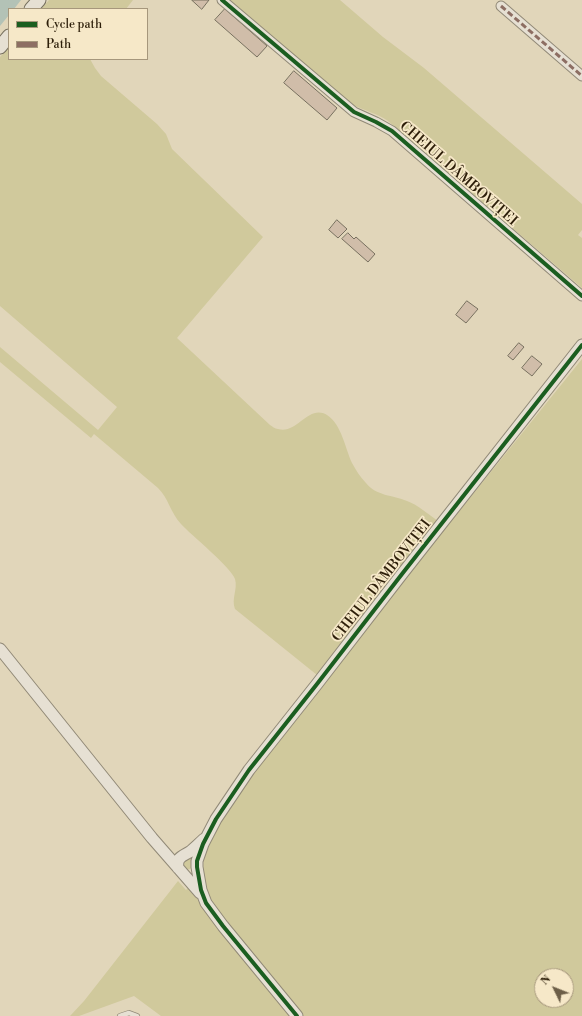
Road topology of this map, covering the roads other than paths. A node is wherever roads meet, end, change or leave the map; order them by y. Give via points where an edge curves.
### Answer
1 (38, 0) edge
2 (222, 0) edge
3 (501, 6) dead end
4 (32, 8) edge
5 (8, 37) edge
6 (0, 47) edge
7 (582, 76) edge
8 (582, 296) edge
9 (582, 346) edge
10 (0, 649) edge
11 (207, 836) junction
12 (158, 844) junction
13 (184, 855) junction
14 (197, 864) junction
15 (180, 870) junction
16 (203, 896) junction
17 (120, 1016) edge
18 (137, 1016) edge
19 (297, 1016) edge

1 - 4 main road
2 - 8 street, CHEIUL DÂMBOVIȚEI via 354,112 392,131
3 - 7 street
5 - 6 main road
9 - 11 street, CHEIUL DÂMBOVIȚEI via 249,770
10 - 12 street
11 - 13 street
11 - 14 street
12 - 13 street via 171,852
12 - 15 street
13 - 14 street via 194,855
13 - 15 street via 178,861
14 - 15 street via 196,870 190,873
14 - 16 street
15 - 16 street
16 - 19 street via 217,918
17 - 18 lane via 129,1013

